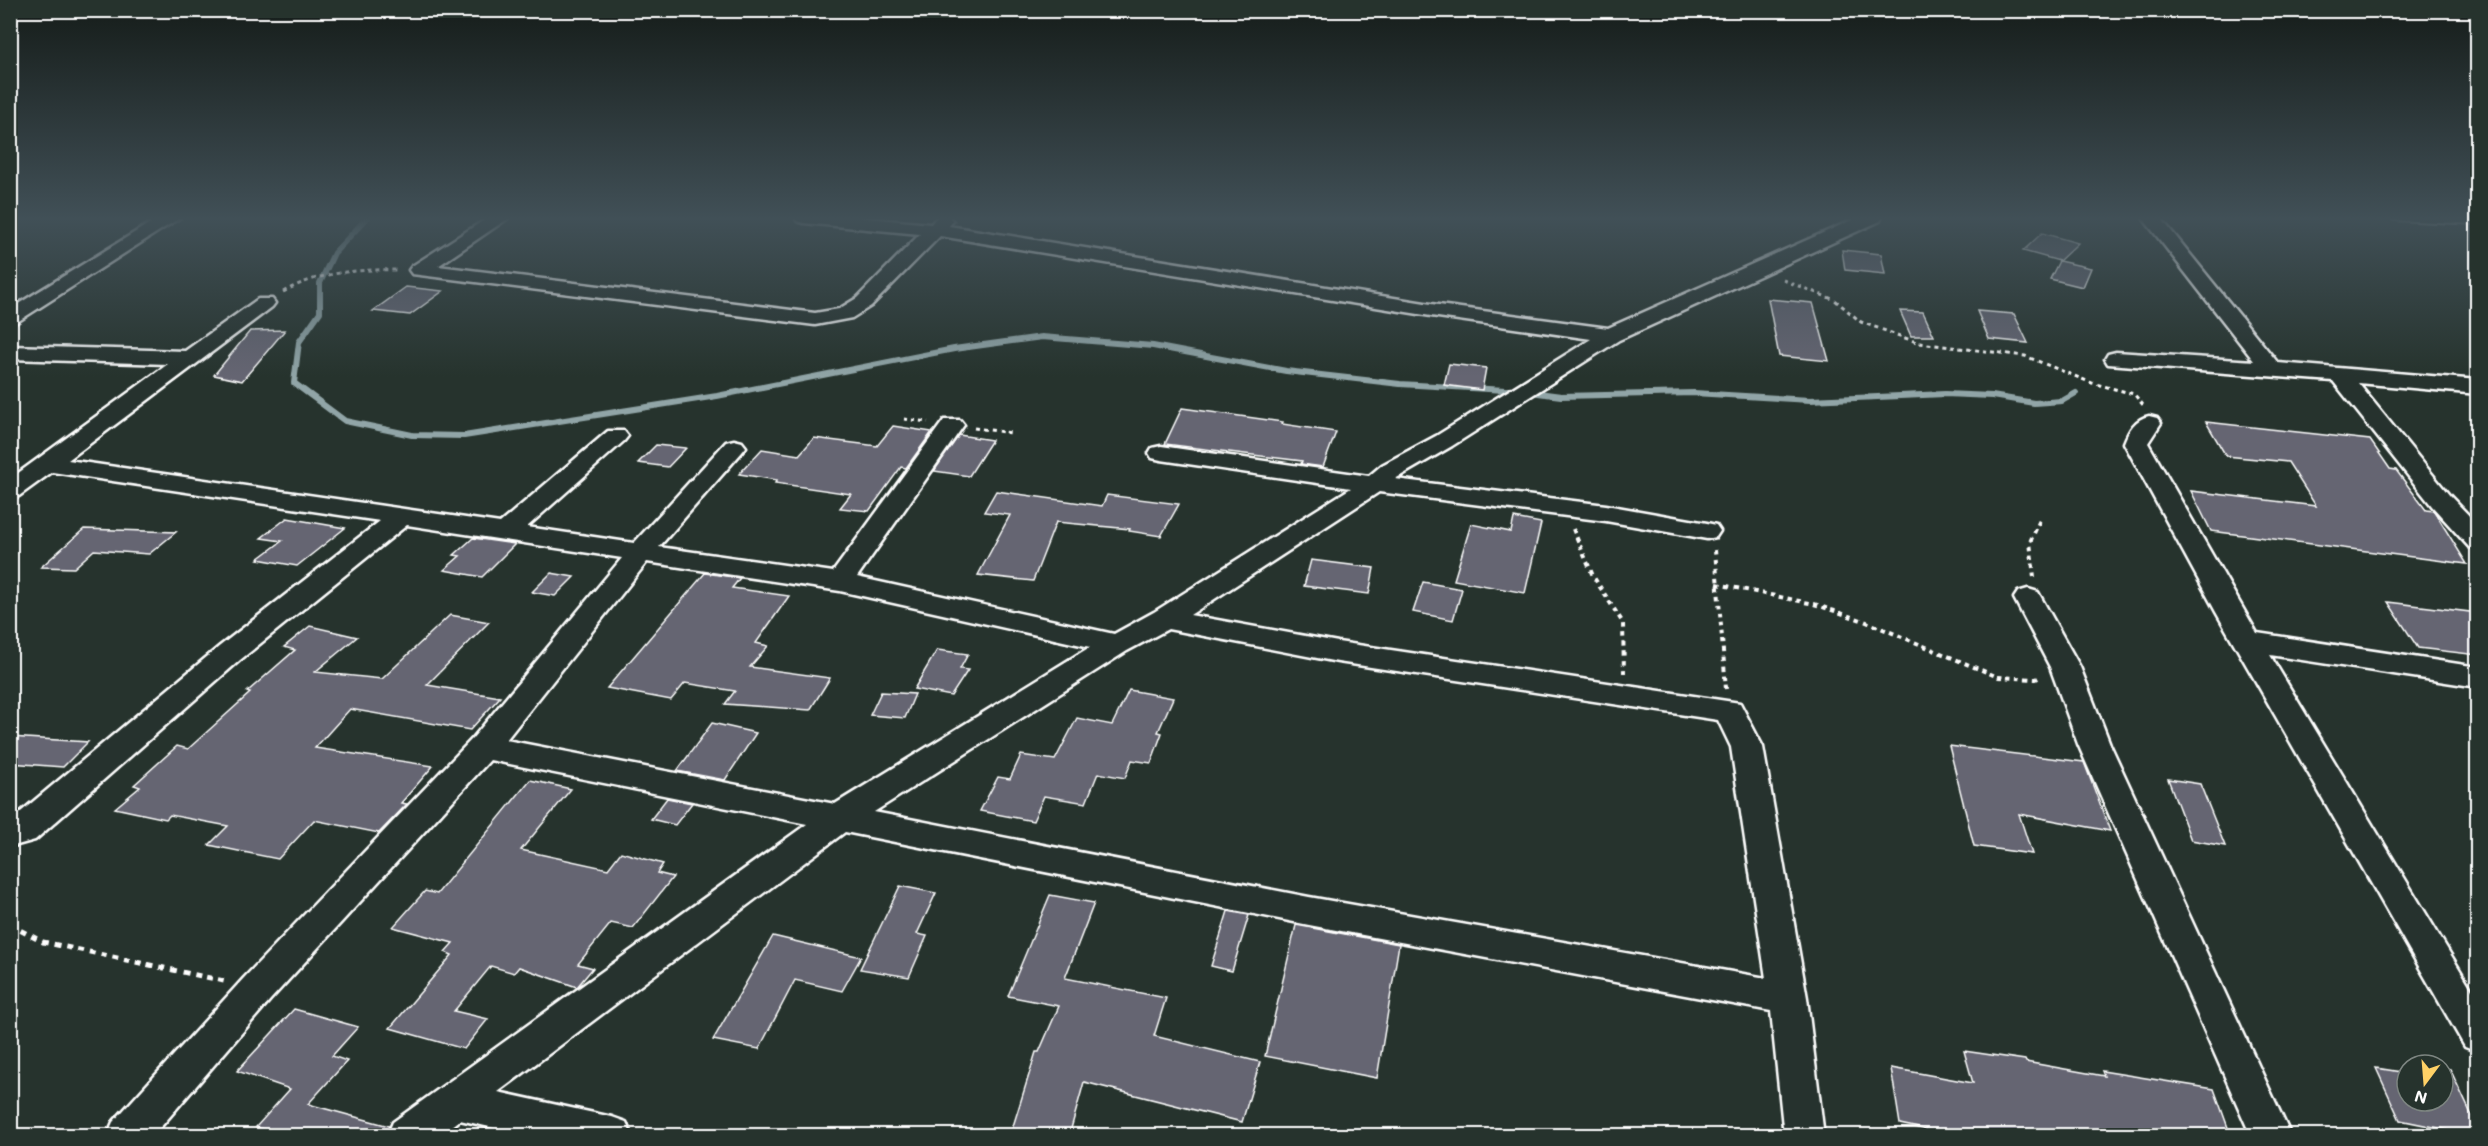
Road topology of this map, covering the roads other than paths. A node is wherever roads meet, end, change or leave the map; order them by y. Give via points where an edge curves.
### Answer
1 (86, 270) edge
2 (423, 270) edge
3 (895, 270) edge
4 (1209, 270) edge
5 (1754, 270) edge
6 (2193, 270) edge
7 (265, 303) road end
8 (10, 318) edge
9 (1611, 335) junction
10 (10, 352) edge
11 (188, 358) junction
12 (2116, 359) dead end
13 (2271, 369) junction
14 (2340, 375) junction
15 (2478, 387) edge
16 (2149, 423) road end
17 (952, 425) dead end
18 (616, 436) dead end
19 (734, 447) dead end
20 (1161, 453) dead end
21 (49, 464) junction
22 (1374, 484) junction
23 (10, 491) edge
24 (400, 517) junction
25 (1707, 531) road end
26 (506, 532) junction
27 (2478, 541) edge
28 (642, 550) junction
29 (840, 582) junction
30 (2032, 587) road end
31 (1164, 619) junction
32 (2250, 642) junction
33 (1118, 644) junction
34 (2478, 677) edge
35 (483, 747) junction
36 (841, 816) junction
37 (10, 834) edge
38 (1788, 998) junction
39 (2478, 1035) edge
40 (457, 1101) junction
41 (127, 1136) edge
42 (407, 1136) edge
43 (612, 1136) edge
44 (1804, 1136) edge
45 (2271, 1136) edge

1 - 8 street
2 - 3 street via 815,319 845,314 864,302
4 - 9 street via 1431,310
5 - 9 street
6 - 13 street
7 - 11 street
9 - 22 street
10 - 11 street
11 - 21 street
12 - 13 street
13 - 14 street
14 - 15 street
14 - 27 street
16 - 32 street via 2136,443
17 - 29 street
18 - 26 street
19 - 28 street
20 - 22 street
21 - 23 street
21 - 24 street
22 - 25 street via 1606,513
22 - 31 street
24 - 26 street
24 - 37 street via 230,653 23,831
26 - 28 street
28 - 29 street
28 - 35 street
29 - 33 street
30 - 45 street via 2094,744
31 - 33 street
31 - 38 street via 1338,652 1729,711 1747,747
32 - 34 street
32 - 39 street
33 - 36 street
35 - 36 street
35 - 41 street via 265,980
36 - 38 street via 1309,911
36 - 40 street
38 - 44 street
40 - 42 street
40 - 43 street

